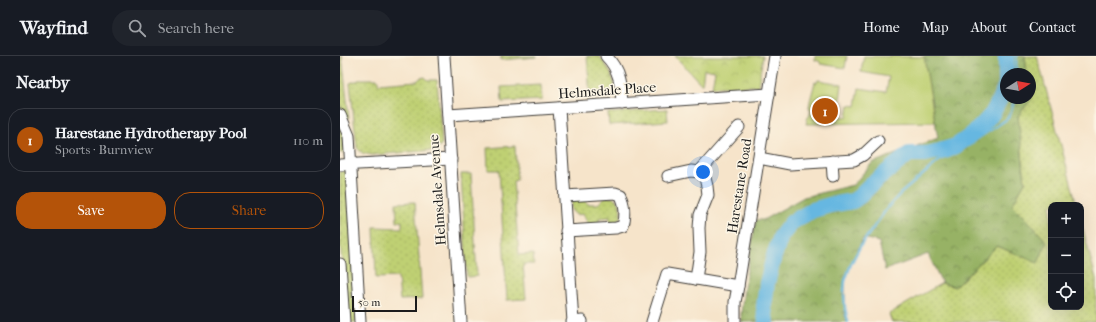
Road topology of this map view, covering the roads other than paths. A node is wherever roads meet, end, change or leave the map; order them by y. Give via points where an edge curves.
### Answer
1 (444, 56) edge
2 (606, 56) edge
3 (776, 56) edge
4 (769, 94) junction
5 (622, 104) junction
6 (558, 108) junction
7 (340, 115) edge
8 (448, 115) junction
9 (739, 127) dead end
10 (878, 141) dead end
11 (759, 158) junction
12 (451, 159) junction
13 (832, 161) junction
14 (345, 164) edge
15 (699, 172) junction
16 (668, 176) dead end
17 (833, 176) dead end
18 (564, 196) junction
19 (566, 231) junction
20 (340, 264) edge
21 (696, 279) junction
22 (738, 286) junction
23 (344, 322) edge
24 (360, 322) edge
25 (461, 322) edge
26 (572, 322) edge
27 (582, 322) edge
28 (652, 322) edge
29 (735, 322) edge

1 - 8 street, Helmsdale Avenue
2 - 5 street via 618,72
3 - 4 street, Harestane Road
4 - 5 street, Helmsdale Place
4 - 11 street, Harestane Road
5 - 6 street, Helmsdale Place
6 - 8 street, Helmsdale Place
6 - 18 street
7 - 14 street via 349,136
8 - 12 street, Helmsdale Avenue
9 - 15 street
10 - 13 street via 858,159
11 - 13 street via 790,164
11 - 22 street, Harestane Road
12 - 14 street
12 - 25 street, Helmsdale Avenue
13 - 17 street
14 - 24 street
15 - 16 street via 691,171
15 - 21 street via 704,178 708,195 700,215 700,252
18 - 19 street
18 - 19 street via 615,193 621,195 624,200 623,226
19 - 26 street
20 - 23 street
21 - 22 street
21 - 28 street via 667,274
22 - 29 street, Harestane Road
26 - 27 street

